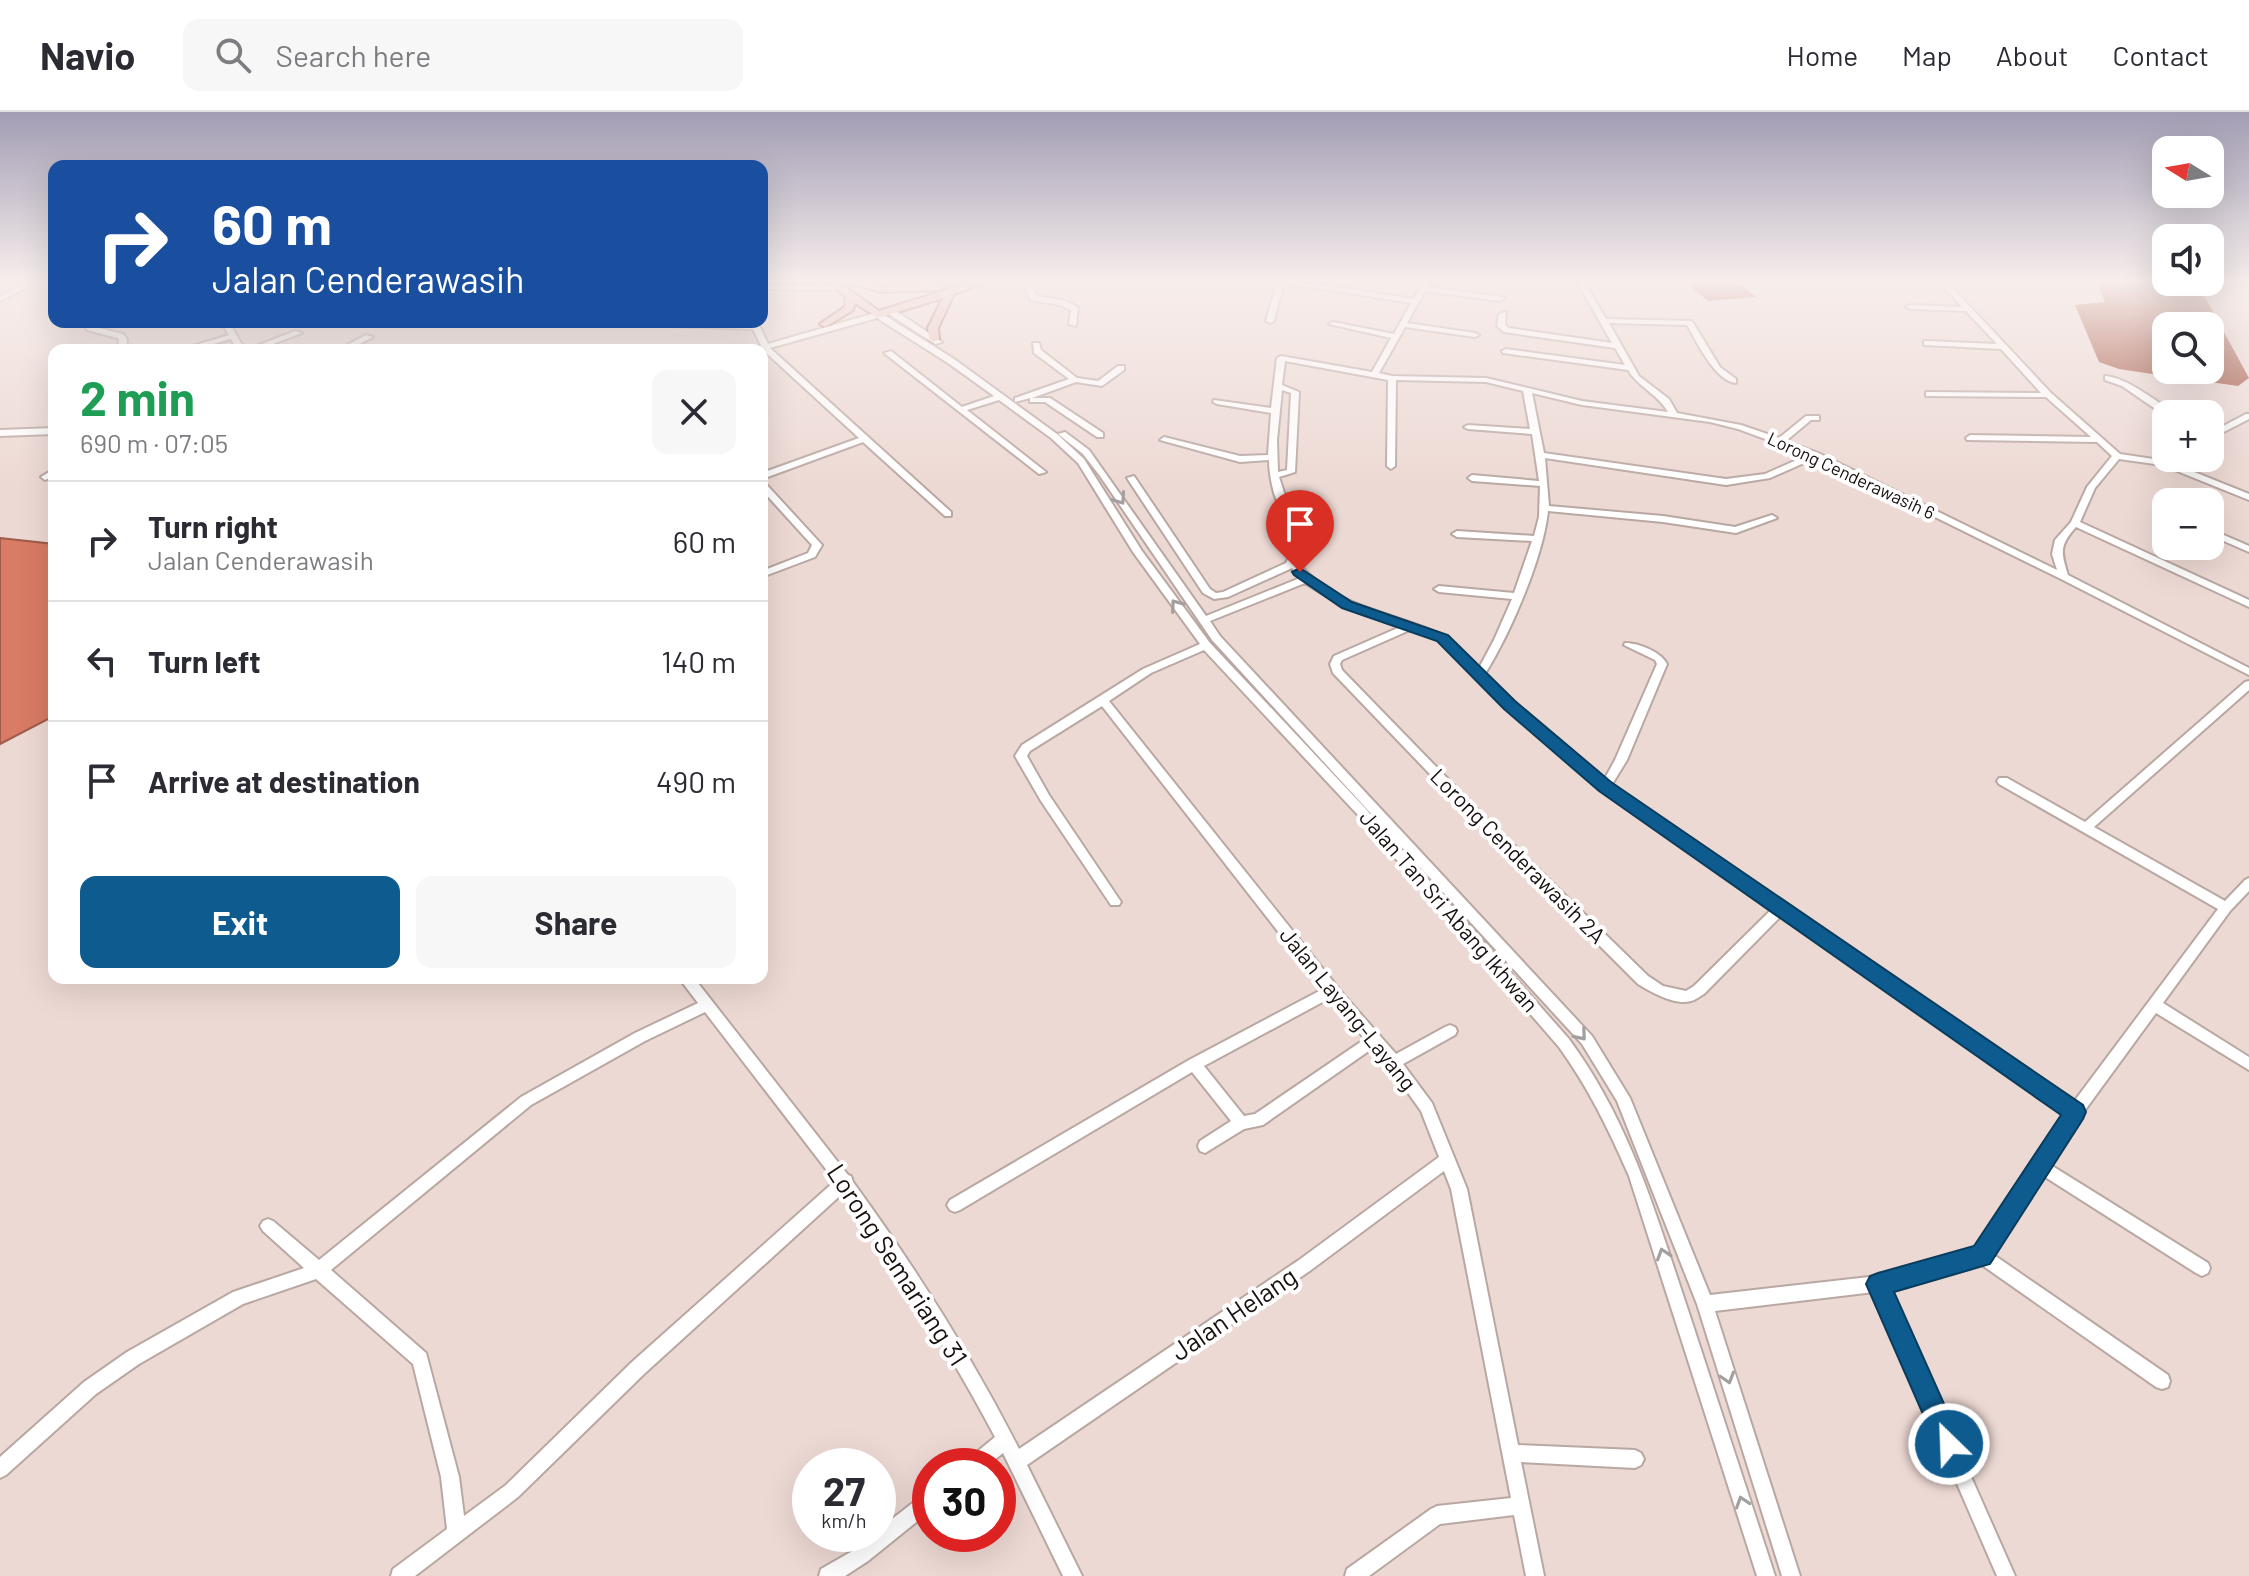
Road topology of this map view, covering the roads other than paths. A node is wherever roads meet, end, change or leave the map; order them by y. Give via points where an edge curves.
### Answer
1 (939, 350) edge
2 (945, 350) edge
3 (1037, 350) edge
4 (1388, 350) edge
5 (1621, 350) edge
6 (1705, 350) edge
7 (2006, 350) edge
8 (1506, 351) dead end
9 (888, 353) dead end
10 (768, 356) edge
11 (954, 359) junction
12 (1121, 368) dead end
13 (1631, 368) junction
14 (1375, 374) junction
15 (1392, 378) junction
16 (2108, 378) dead end
17 (1075, 380) junction
18 (1733, 381) dead end
19 (1279, 387) junction
20 (1527, 390) junction
21 (1929, 394) dead end
22 (2048, 395) junction
23 (999, 397) junction
24 (1020, 402) junction
25 (1217, 402) dead end
26 (2152, 405) edge
27 (963, 409) junction
28 (2248, 410) edge
29 (1276, 411) junction
30 (1674, 416) junction
31 (1816, 418) dead end
32 (2224, 425) edge
33 (1468, 427) dead end
34 (48, 431) edge
35 (1534, 432) junction
36 (0, 433) edge
37 (1100, 435) dead end
38 (1970, 438) dead end
39 (864, 439) junction
40 (1164, 440) dead end
41 (2099, 440) junction
42 (1781, 441) junction
43 (1539, 455) junction
44 (1815, 455) junction
45 (2117, 456) junction
46 (1271, 457) junction
47 (2152, 459) edge
48 (1391, 466) dead end
49 (1042, 472) dead end
50 (2194, 472) edge
51 (768, 474) edge
52 (1274, 475) junction
53 (1131, 478) dead end
54 (1472, 478) dead end
55 (1543, 484) junction
56 (768, 492) edge
57 (2249, 497) edge
58 (1545, 508) junction
59 (948, 514) dead end
60 (1772, 518) dead end
61 (2075, 523) junction
62 (1457, 534) dead end
63 (2224, 538) edge
64 (1539, 539) junction
65 (2249, 549) edge
66 (2017, 554) junction
67 (2057, 554) junction
68 (1293, 562) junction
69 (768, 572) edge
70 (2064, 577) junction
71 (1306, 579) junction
72 (1439, 589) dead end
73 (1515, 596) junction
74 (2249, 604) edge
75 (1204, 620) junction
76 (1411, 626) junction
77 (1206, 645) junction
78 (1629, 645) dead end
79 (2249, 672) edge
80 (1480, 674) junction
81 (2249, 684) edge
82 (1103, 700) junction
83 (2003, 781) dead end
84 (1605, 787) junction
85 (2086, 828) junction
86 (2249, 883) edge
87 (1115, 902) dead end
88 (2226, 908) junction
89 (1780, 909) junction
90 (691, 984) edge
91 (1332, 990) junction
92 (707, 1005) junction
93 (2156, 1006) junction
94 (1450, 1031) dead end
95 (1374, 1040) junction
96 (1394, 1062) junction
97 (1194, 1064) junction
98 (2249, 1064) edge
99 (2075, 1112) junction
100 (1241, 1123) junction
101 (1205, 1146) dead end
102 (1447, 1160) junction
103 (2040, 1166) junction
104 (846, 1181) junction
105 (955, 1205) dead end
106 (268, 1226) dead end
107 (1981, 1255) junction
108 (2202, 1268) dead end
109 (319, 1270) junction
110 (1878, 1284) junction
111 (1705, 1304) junction
112 (2162, 1381) dead end
113 (1005, 1440) junction
114 (995, 1448) edge
115 (1009, 1448) edge
116 (1513, 1453) junction
117 (1635, 1459) dead end
118 (1016, 1462) joint
119 (0, 1469) edge
120 (1519, 1506) junction
121 (912, 1515) edge
122 (457, 1533) junction
123 (400, 1576) edge
124 (828, 1576) edge
125 (1073, 1576) edge
126 (1354, 1576) edge
127 (1535, 1576) edge
128 (1766, 1576) edge
129 (1791, 1576) edge
130 (2006, 1576) edge

1 - 11 street
2 - 11 street
3 - 17 street
4 - 14 street
5 - 13 street
6 - 18 street
7 - 22 street
8 - 13 street
9 - 27 street
10 - 39 street
11 - 23 street, Jalan Tan Sri Abang Ikhwan
11 - 24 street, Jalan Tan Sri Abang Ikhwan
12 - 17 street via 1099,384
13 - 30 street via 1666,401
14 - 15 street, Lorong Cenderawasih 6
14 - 19 street, Lorong Cenderawasih 6 via 1281,358
15 - 20 street, Lorong Cenderawasih 6 via 1474,378
15 - 48 street
16 - 26 street
17 - 24 street
19 - 29 street
19 - 52 street via 1295,392 1291,472
20 - 30 street, Lorong Cenderawasih 6
20 - 35 street
21 - 22 street
22 - 41 street
23 - 27 street
77 -> 23 street, Jalan Tan Sri Abang Ikhwan via 1081,461
24 - 37 street via 1047,400
24 -> 75 street, Jalan Tan Sri Abang Ikhwan via 1086,452
25 - 29 street
27 - 49 street
28 - 32 street
29 - 46 street
30 - 42 street, Lorong Cenderawasih 6 via 1710,420
31 - 42 street
33 - 35 street
34 - 36 street
35 - 43 street
38 - 41 street
39 - 51 street
39 - 59 street
40 - 46 street via 1240,459
41 - 45 street
42 - 44 street, Lorong Cenderawasih 6
43 - 44 street via 1726,482 1767,476
43 - 55 street
44 - 66 street, Lorong Cenderawasih 6
45 - 47 street
45 - 61 street via 2091,487
46 - 52 street
50 - 57 street
52 - 68 street via 1294,539
53 - 68 street via 1208,594 1225,595
54 - 55 street
55 - 58 street
56 - 69 street via 817,545 812,555
58 - 60 street via 1736,530
58 - 64 street
61 - 67 street via 2060,540
61 - 74 street
62 - 64 street
63 - 65 street
64 - 73 street
66 - 67 street
66 - 70 street, Lorong Cenderawasih 6
67 - 70 street
68 - 71 street
70 - 79 street, Lorong Cenderawasih 6
71 - 75 street
71 - 76 street via 1347,605
72 - 73 street
73 - 80 street via 1493,656
75 -> 111 street, Jalan Tan Sri Abang Ikhwan via 1587,1040 1623,1098
76 - 80 street via 1442,638
76 - 89 street, Lorong Cenderawasih 2A via 1338,658 1337,671 1643,980 1660,991 1687,997
77 - 82 street via 1147,671
128 -> 77 street, Jalan Tan Sri Abang Ikhwan via 1636,1176 1586,1072 1361,811
78 - 84 street via 1662,664
80 - 84 street
81 - 85 street
82 - 87 street via 1021,756
82 - 91 street, Jalan Layang-Layang
83 - 85 street
84 - 89 street
85 - 88 street
86 - 88 street
88 - 93 street
89 - 99 street
90 - 92 street, Lorong Semariang 31
91 - 95 street, Jalan Layang-Layang
91 - 97 street
92 - 104 street, Lorong Semariang 31
92 - 109 street via 526,1101
93 - 98 street
93 - 99 street
94 - 96 street
95 - 96 street, Jalan Layang-Layang
95 - 100 street via 1258,1120
96 - 102 street, Jalan Layang-Layang via 1427,1108
97 - 100 street
97 - 105 street
99 - 103 street
100 - 101 street
102 - 116 street, Jalan Layang-Layang via 1459,1189
102 - 118 street, Jalan Helang via 1305,1265
103 - 107 street
103 - 108 street
104 - 113 street, Lorong Semariang 31 via 936,1316
104 - 122 street via 638,1368 512,1491
106 - 109 street
107 - 110 street
107 - 112 street
109 - 119 street via 239,1298 133,1358 90,1388
109 - 122 street via 420,1359 450,1477
110 - 111 street
110 - 130 street
111 -> 129 street
113 - 114 street
113 - 115 street, Lorong Semariang 31
116 - 117 street
116 - 120 street, Jalan Layang-Layang
118 - 125 street, Lorong Semariang 31
120 - 126 street via 1437,1515
120 - 127 street, Jalan Layang-Layang
121 - 124 street
122 - 123 street

